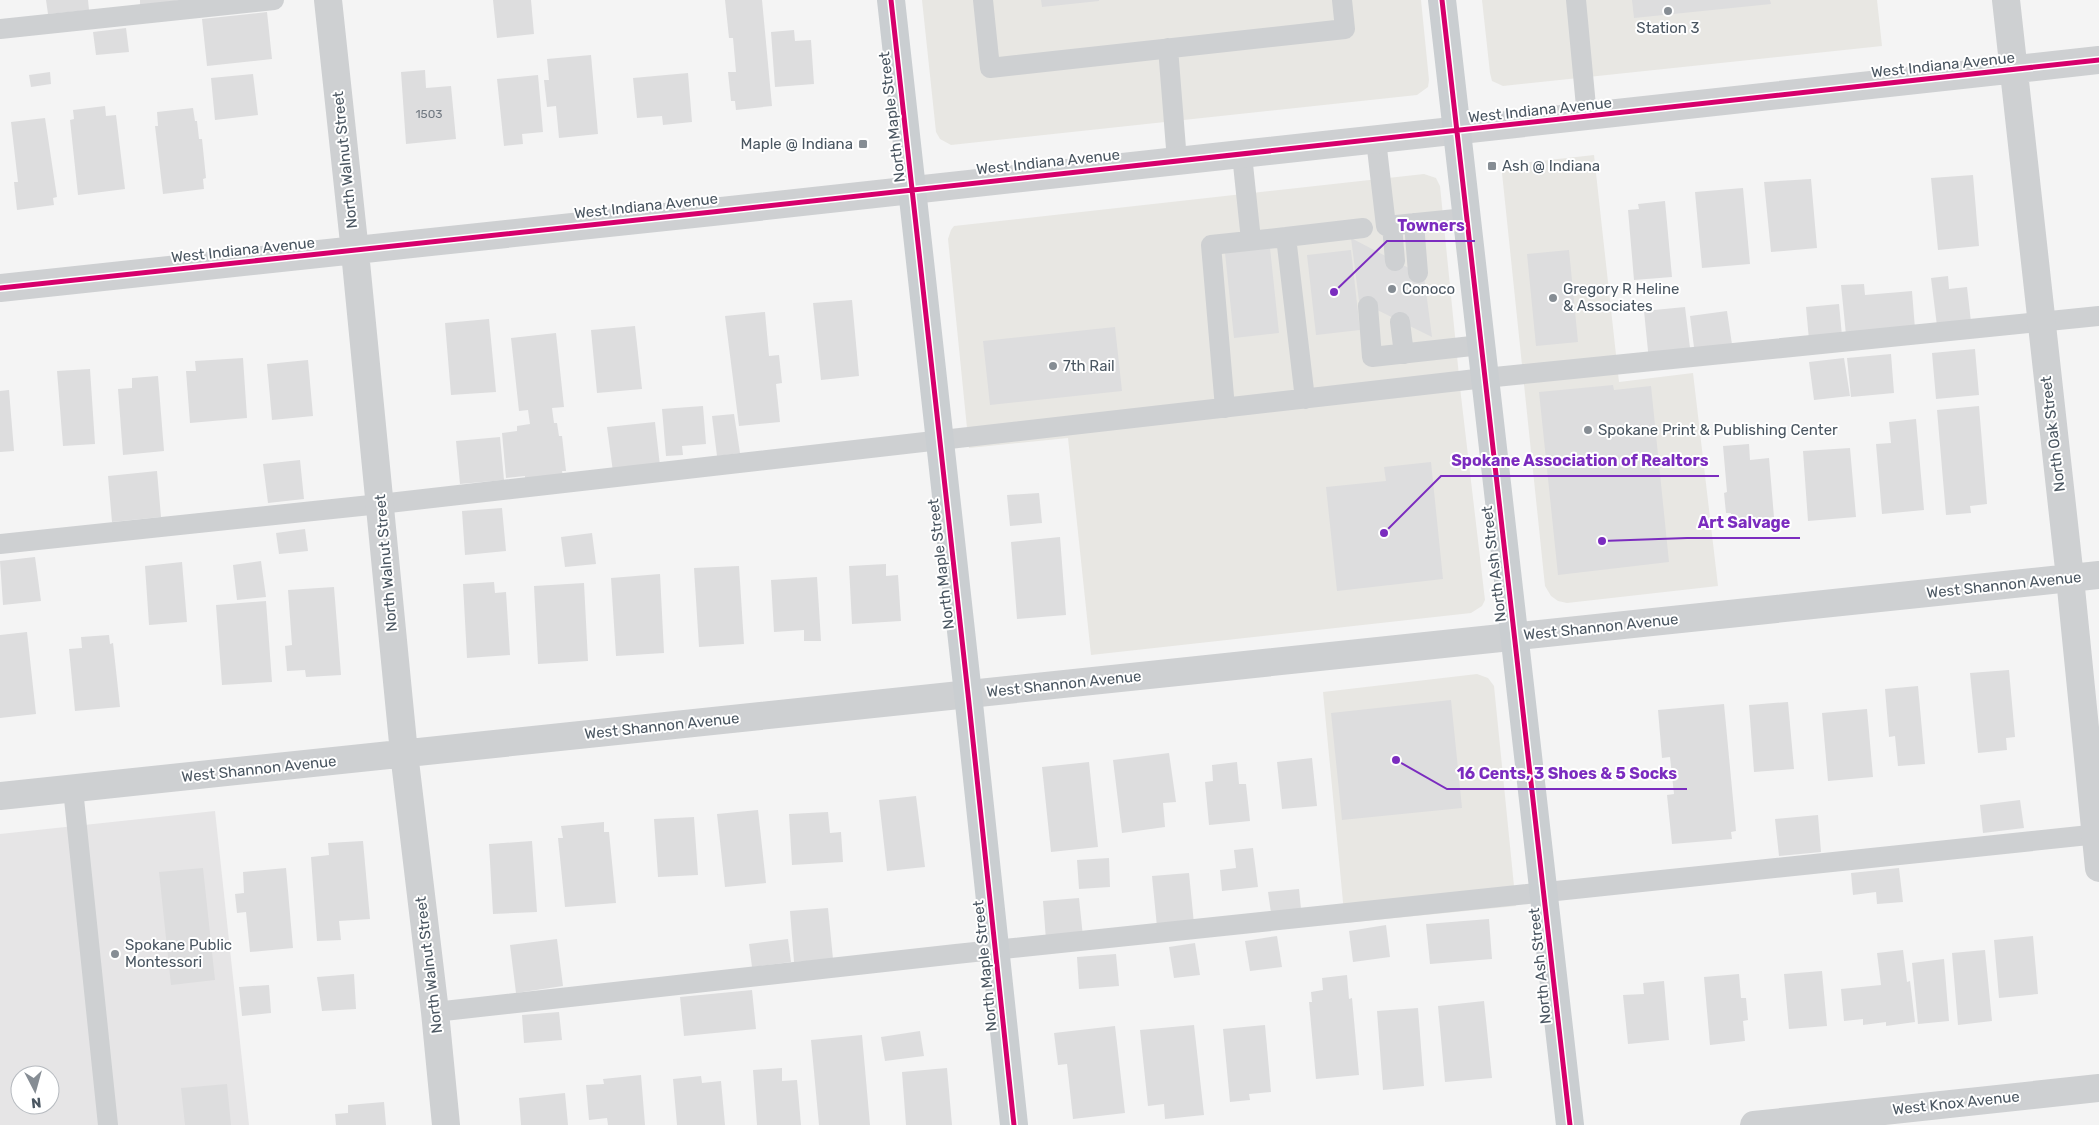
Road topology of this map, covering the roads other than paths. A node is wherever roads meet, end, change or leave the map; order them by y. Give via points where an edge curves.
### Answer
1 (274, 0) edge
2 (328, 0) edge
3 (891, 0) edge
4 (983, 0) edge
5 (1342, 0) edge
6 (1442, 0) edge
7 (1576, 0) edge
8 (2006, 0) edge
9 (0, 29) edge
10 (1168, 48) junction
11 (2099, 60) edge
12 (2012, 70) junction
13 (1587, 117) junction
14 (1456, 132) junction
15 (1376, 140) junction
16 (1242, 154) junction
17 (1177, 161) junction
18 (913, 189) junction
19 (1466, 218) junction
20 (1414, 223) junction
21 (1389, 226) junction
22 (1286, 236) junction
23 (1251, 240) junction
24 (355, 252) junction
25 (1395, 261) dead end
26 (1418, 273) dead end
27 (0, 288) edge
28 (1368, 306) dead end
29 (2099, 316) edge
30 (1400, 322) dead end
31 (2041, 322) junction
32 (1481, 345) junction
33 (1404, 354) junction
34 (1485, 378) junction
35 (1305, 399) junction
36 (1226, 408) junction
37 (939, 440) junction
38 (380, 504) junction
39 (0, 544) edge
40 (2099, 575) edge
41 (2070, 578) junction
42 (1515, 636) junction
43 (968, 694) junction
44 (404, 753) junction
45 (73, 789) junction
46 (0, 796) edge
47 (2097, 834) edge
48 (2099, 868) edge
49 (1544, 892) junction
50 (995, 950) junction
51 (435, 1012) junction
52 (2099, 1088) edge
53 (108, 1125) edge
54 (446, 1125) edge
55 (1014, 1125) edge
56 (1570, 1125) edge
57 (1754, 1125) edge

1 - 9 lane
2 - 24 street, North Walnut Street
3 - 18 main road, North Maple Street
4 - 10 lane via 990,68
5 - 10 lane via 1345,29
6 - 14 main road, North Ash Street
7 - 13 lane
8 - 12 street, North Oak Street
10 - 17 lane
11 - 12 street, West Indiana Avenue
12 - 13 street, West Indiana Avenue
12 - 31 street, North Oak Street
13 - 14 street, West Indiana Avenue
14 - 15 street, West Indiana Avenue
14 - 19 main road, North Ash Street
15 - 16 street, West Indiana Avenue
15 - 21 lane
16 - 17 street, West Indiana Avenue
16 - 23 lane
17 - 18 street, West Indiana Avenue
18 - 24 street, West Indiana Avenue
18 - 37 main road, North Maple Street
19 - 20 lane
19 - 32 main road, North Ash Street
20 - 21 lane
20 - 26 lane
21 - 22 lane via 1363,236
21 - 25 lane
22 - 23 lane
22 - 35 lane
23 - 36 lane via 1211,245
24 - 27 street, West Indiana Avenue
24 - 38 street, North Walnut Street
28 - 33 lane via 1372,357
29 - 31 lane
30 - 33 lane
31 - 34 lane
31 - 41 street, North Oak Street
32 - 33 lane via 1425,342
32 - 34 main road, North Ash Street
34 - 35 lane
34 - 42 main road, North Ash Street
35 - 36 lane
36 - 37 lane
37 - 38 lane
37 - 43 main road, North Maple Street
38 - 39 lane
38 - 44 street, North Walnut Street
40 - 41 street, West Shannon Avenue
41 - 42 street, West Shannon Avenue
41 - 47 street, North Oak Street
42 - 43 street, West Shannon Avenue
42 - 49 main road, North Ash Street
43 - 44 street, West Shannon Avenue
43 - 50 main road, North Maple Street
44 - 45 street, West Shannon Avenue
44 - 51 street, North Walnut Street
45 - 46 street, West Shannon Avenue
45 - 53 lane
47 - 48 street, North Oak Street
47 - 49 lane
49 - 50 lane
49 - 56 main road, North Ash Street
50 - 51 lane
50 - 55 main road, North Maple Street
51 - 54 street, North Walnut Street
52 - 57 street, West Knox Avenue

